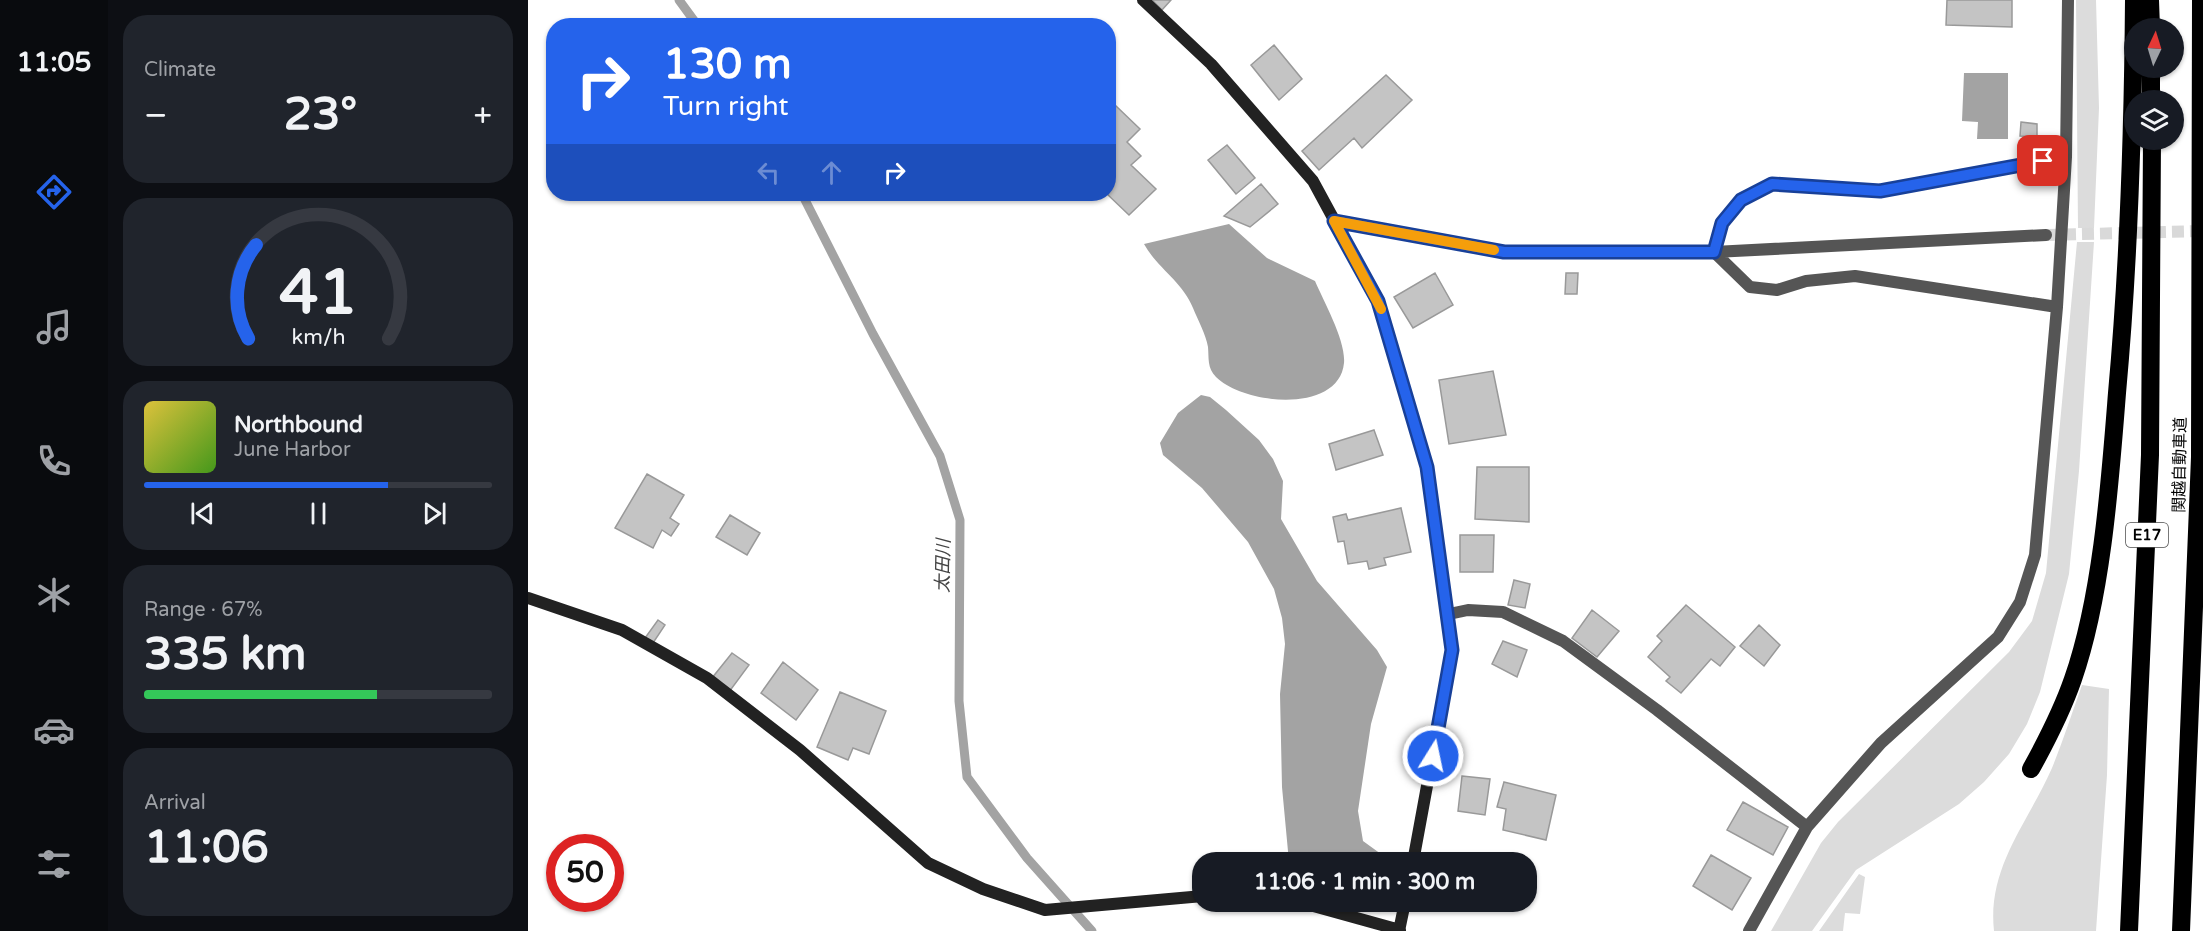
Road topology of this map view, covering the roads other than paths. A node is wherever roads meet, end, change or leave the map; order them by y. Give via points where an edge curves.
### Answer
1 (1143, 0) edge
2 (2068, 0) edge
3 (2134, 0) edge
4 (2150, 0) edge
5 (2201, 0) edge
6 (2151, 18) edge
7 (2203, 20) edge
8 (2152, 150) edge
9 (2066, 157) junction
10 (1334, 221) junction
11 (2046, 235) tunnel mouth
12 (1714, 252) junction
13 (2057, 307) junction
14 (528, 598) edge
15 (1449, 615) junction
16 (2031, 769) dead end
17 (1807, 827) junction
18 (1415, 852) edge
19 (1192, 897) edge
20 (1334, 912) edge
21 (1403, 912) edge
22 (1400, 931) edge
23 (1749, 931) edge
24 (2129, 931) edge
25 (2181, 931) edge

1 - 10 main road via 1211,64 1313,181
2 - 9 street
3 - 16 highway via 2123,324 2103,526 2086,631 2073,678 2056,722
4 - 6 highway
5 - 7 highway
5 - 25 highway, 関越自動車道 via 2200,457
8 - 24 highway, 関越自動車道 / E17 via 2150,455
9 - 12 street via 1880,191 1772,184 1741,200 1722,223
9 - 13 street
10 - 12 street via 1504,252
10 - 15 main road via 1378,301 1427,467
11 - 12 street
12 - 13 street via 1750,287 1777,290 1806,281 1856,276
13 - 17 street via 2035,555 2020,602 1998,637 1881,743
14 - 19 main road via 622,630 707,678 800,750 928,863 983,889 1045,910
15 - 17 street via 1468,610 1503,612 1563,641
15 - 18 main road via 1452,650
17 - 23 street
20 - 22 main road
21 - 22 main road

